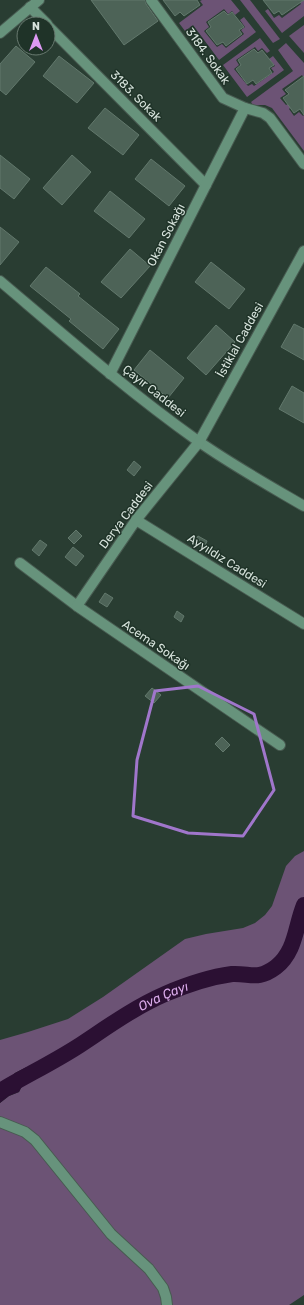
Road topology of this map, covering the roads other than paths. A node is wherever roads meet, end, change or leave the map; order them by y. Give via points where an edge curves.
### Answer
1 (39, 0) edge
2 (151, 0) edge
3 (30, 7) junction
4 (38, 16) edge
5 (0, 34) edge
6 (56, 34) edge
7 (245, 108) junction
8 (304, 164) edge
9 (206, 185) junction
10 (304, 251) edge
11 (0, 281) edge
12 (110, 374) junction
13 (199, 442) junction
14 (304, 506) edge
15 (136, 520) junction
16 (20, 563) dead end
17 (76, 606) junction
18 (304, 624) edge
19 (280, 745) dead end
20 (0, 1122) edge
21 (167, 1305) edge

1 - 3 street
2 - 7 street, 3184. Sokak via 223,98
3 - 4 street, 3183. Sokak
3 - 5 street
6 - 9 street, 3183. Sokak
7 - 8 street, 3184. Sokak via 263,112 270,118
7 - 9 street, Okan Sokağı
9 - 12 street, Okan Sokağı
10 - 13 street, İstiklal Caddesi
11 - 12 street, Çayır Caddesi
12 - 13 street, Çayır Caddesi
13 - 14 street, Çayır Caddesi
13 - 15 street, Derya Caddesi
15 - 17 street, Derya Caddesi
15 - 18 street, Ayyıldız Caddesi
16 - 17 street, Acema Sokağı
17 - 19 street, Acema Sokağı
20 - 21 street via 25,1132 35,1140 111,1234 153,1274 163,1288

